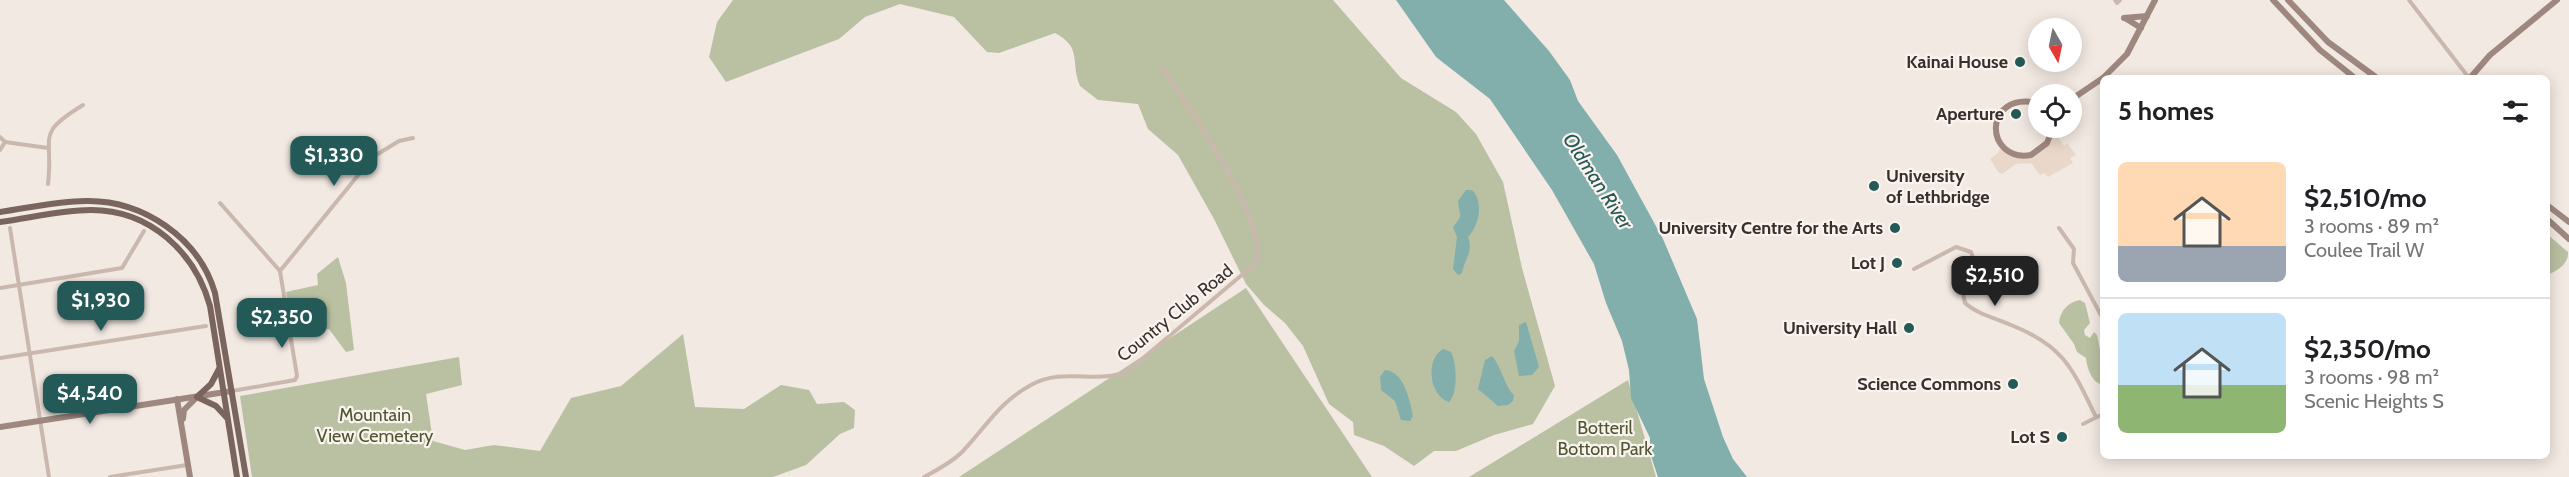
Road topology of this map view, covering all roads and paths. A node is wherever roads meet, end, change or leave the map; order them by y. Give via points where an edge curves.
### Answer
1 (2115, 0) edge
2 (2120, 0) edge
3 (2155, 0) edge
4 (2272, 0) edge
5 (2288, 0) edge
6 (2409, 0) edge
7 (2557, 0) edge
8 (2147, 16) junction
9 (2141, 28) junction
10 (1162, 68) dead end
11 (2106, 75) edge
12 (2351, 75) edge
13 (2373, 75) edge
14 (2468, 75) edge
15 (2473, 75) edge
16 (2100, 80) edge
17 (2082, 93) edge
18 (2028, 101) edge
19 (83, 105) dead end
20 (0, 137) edge
21 (413, 138) dead end
22 (2048, 138) edge
23 (5, 142) junction
24 (48, 148) junction
25 (0, 150) edge
26 (48, 184) dead end
27 (219, 203) dead end
28 (2550, 207) edge
29 (0, 212) edge
30 (0, 222) edge
31 (2550, 222) edge
32 (2569, 222) edge
33 (10, 228) dead end
34 (2059, 228) dead end
35 (144, 231) dead end
36 (2569, 239) edge
37 (1914, 268) dead end
38 (280, 271) junction
39 (19, 285) junction
40 (0, 288) edge
41 (2100, 313) edge
42 (206, 326) dead end
43 (30, 354) junction
44 (0, 358) edge
45 (220, 365) junction
46 (228, 392) junction
47 (197, 397) junction
48 (177, 399) junction
49 (2100, 415) edge
50 (2096, 417) junction
51 (228, 420) junction
52 (40, 421) junction
53 (2083, 424) dead end
54 (182, 426) junction
55 (0, 427) edge
56 (188, 465) junction
57 (49, 477) edge
58 (111, 477) edge
59 (190, 477) edge
60 (237, 477) edge
61 (246, 477) edge
62 (924, 477) edge

1 - 2 street
3 - 8 street
4 - 12 street via 2320,50
5 - 13 street via 2328,42
6 - 14 street
7 - 15 street via 2490,55
8 - 9 street
8 - 9 street via 2124,18
9 - 11 street via 2127,54
10 - 62 street, Country Club Road via 1198,119 1241,197 1257,246 1256,263 1129,370 1109,376 1059,375 1033,384 996,410 952,460
16 - 17 street
18 - 22 street via 2010,104 2001,112 1996,129 2001,144 2012,153 2031,155 2042,149
19 - 24 street via 55,124
20 - 23 street
21 - 38 street via 399,141 373,157
23 - 24 street
23 - 25 street
24 - 26 street
27 - 38 street
28 - 32 street
29 - 46 main road via 75,201 103,202 137,210 168,227 195,254 212,282 220,312
30 - 45 main road via 92,210 131,216 156,229 181,250 201,279
31 - 36 street
33 - 39 street
34 - 41 street via 2074,249 2073,262
35 - 39 street via 122,268
37 - 50 street via 1956,247 1971,252 1975,264 1962,289 1965,303 2053,347 2071,368
38 - 46 street via 297,378
39 - 40 street
39 - 43 street
42 - 43 street
43 - 44 street
43 - 52 street
45 - 46 main road
45 - 47 main road
46 - 47 street
46 - 51 main road
46 - 61 main road
47 - 48 street
47 - 51 main road via 216,406
47 - 54 street via 184,410
48 - 52 street
48 - 54 street
49 - 50 street
50 - 53 street
51 - 60 main road
52 - 55 street
52 - 57 street
54 - 56 street
56 - 58 street
56 - 59 street

